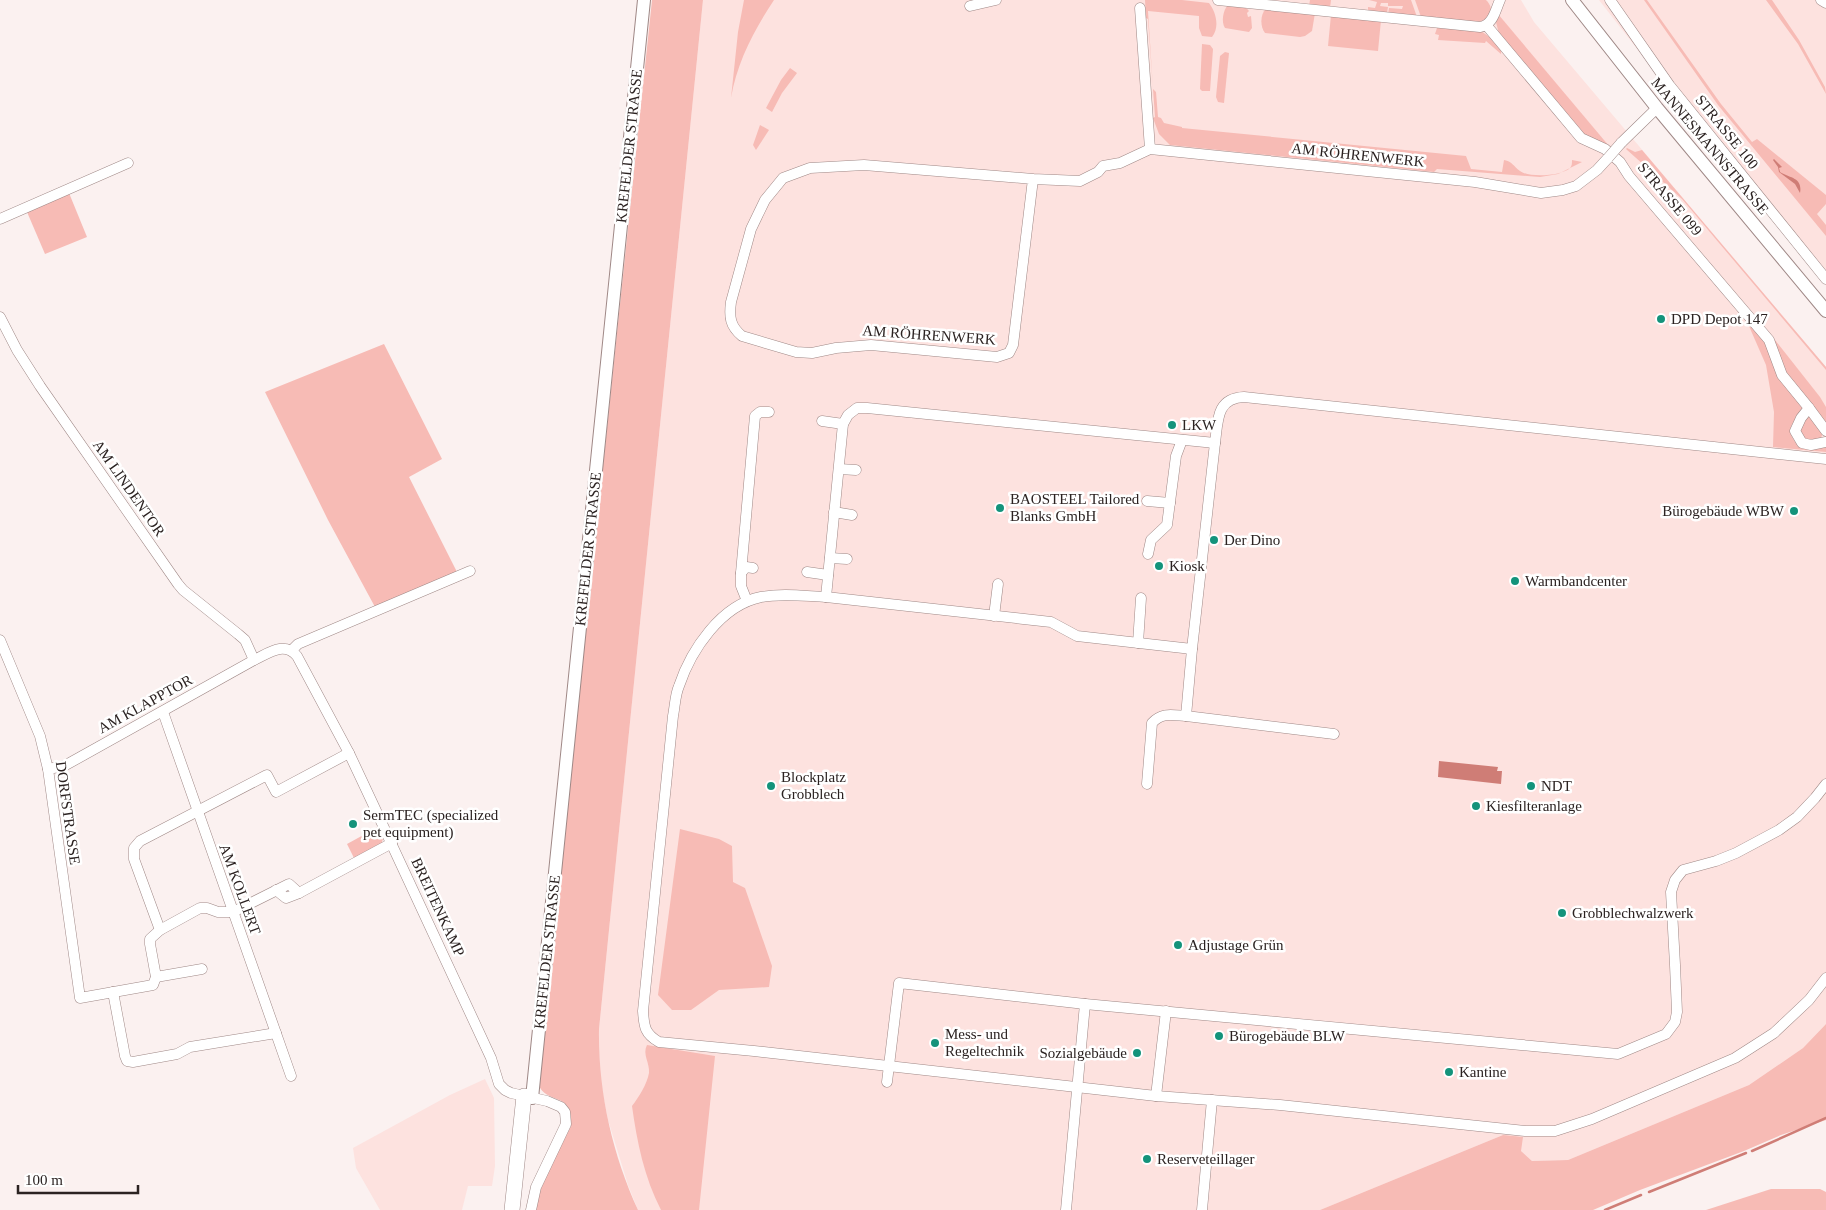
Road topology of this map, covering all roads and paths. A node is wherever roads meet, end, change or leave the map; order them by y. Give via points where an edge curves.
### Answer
1 (636, 0) edge
2 (644, 0) edge
3 (996, 0) edge
4 (1218, 0) edge
5 (1500, 0) edge
6 (1572, 0) edge
7 (1610, 0) edge
8 (1821, 0) edge
9 (1826, 4) edge
10 (970, 6) dead end
11 (1140, 8) dead end
12 (1487, 26) junction
13 (1657, 108) junction
14 (1150, 148) junction
15 (128, 163) dead end
16 (1033, 179) junction
17 (0, 219) edge
18 (1826, 279) edge
19 (1826, 311) edge
20 (0, 316) edge
21 (1810, 408) junction
22 (769, 412) dead end
23 (822, 421) dead end
24 (843, 424) junction
25 (1826, 431) edge
26 (1182, 440) junction
27 (1826, 442) edge
28 (1215, 443) junction
29 (1826, 459) edge
30 (839, 468) junction
31 (856, 470) dead end
32 (1148, 501) dead end
33 (1170, 503) junction
34 (834, 512) junction
35 (852, 514) dead end
36 (1148, 554) dead end
37 (830, 558) junction
38 (847, 559) dead end
39 (753, 568) dead end
40 (470, 571) dead end
41 (741, 572) junction
42 (807, 572) dead end
43 (828, 575) junction
44 (998, 584) dead end
45 (826, 597) junction
46 (1141, 598) dead end
47 (747, 601) junction
48 (994, 616) junction
49 (0, 640) edge
50 (1138, 643) junction
51 (1192, 649) junction
52 (292, 650) junction
53 (254, 660) junction
54 (163, 712) junction
55 (1186, 716) junction
56 (1334, 734) dead end
57 (348, 753) junction
58 (48, 769) junction
59 (1147, 784) dead end
60 (1826, 784) edge
61 (197, 812) junction
62 (392, 843) junction
63 (233, 912) junction
64 (160, 930) junction
65 (202, 969) dead end
66 (156, 977) junction
67 (1826, 978) edge
68 (113, 992) junction
69 (1085, 1004) junction
70 (1166, 1011) junction
71 (276, 1033) junction
72 (888, 1066) junction
73 (291, 1076) dead end
74 (887, 1082) dead end
75 (1077, 1087) junction
76 (1156, 1096) junction
77 (528, 1097) junction
78 (1212, 1100) junction
79 (1066, 1209) edge
80 (512, 1210) edge
81 (522, 1210) edge
82 (531, 1210) edge
83 (1202, 1210) edge

1 - 77 main road, KREFELDER STRASSE
2 - 77 main road, KREFELDER STRASSE
3 - 10 street
4 - 12 street
5 - 12 street
6 - 13 main road, MANNESMANNSTRASSE
7 - 18 street, STRASSE 100 via 1676,94
8 - 9 street
11 - 14 street
12 - 21 street, STRASSE 099 via 1581,138 1605,149 1620,162 1769,340 1782,375
13 - 14 street, AM RÖHRENWERK, bridge via 1598,170 1576,186 1541,193 1475,182
13 - 19 main road, MANNESMANNSTRASSE
14 - 16 street, AM RÖHRENWERK via 1120,163 1102,166 1098,172 1080,181
15 - 17 street
16 - 16 street, AM RÖHRENWERK via 864,165 810,168 783,178 765,200 751,229 731,302 731,323 742,336 812,354 871,345 997,357 1009,352 1013,345
20 - 53 street, AM LINDENTOR via 40,386 178,584 244,640
21 - 25 street, STRASSE 099
21 - 27 street via 1795,431 1802,443
22 - 41 street via 755,416
23 - 24 street
24 - 26 street via 857,408 867,408
24 - 30 street
26 - 28 street
26 - 33 street via 1176,456
28 - 29 street via 1219,415 1225,403 1244,397
28 - 51 street
30 - 31 street
30 - 34 street
32 - 33 street
33 - 36 street via 1168,525 1151,540
34 - 35 street
34 - 37 street
37 - 38 street
37 - 43 street
39 - 41 street via 746,567
40 - 52 street via 298,644
41 - 47 street via 741,586
42 - 43 street
43 - 45 street
44 - 48 street
45 - 47 street via 779,595
45 - 48 street
46 - 50 street
47 - 72 street via 728,613 709,632 691,658 678,687 644,1025 650,1036 659,1042
48 - 50 street via 1051,622 1077,636
49 - 58 street, DORFSTRASSE via 40,736
50 - 51 street
51 - 55 street
52 - 53 street via 277,649
52 - 57 street, BREITENKAMP
53 - 54 street, AM KLAPPTOR
54 - 58 street, AM KLAPPTOR via 64,766
54 - 61 street, AM KOLLERT
55 - 56 street
55 - 59 street via 1165,715 1152,723
57 - 61 street via 276,792 267,775
57 - 62 street, BREITENKAMP
58 - 68 street, DORFSTRASSE via 80,998
60 - 70 street via 1797,817 1780,830 1736,853 1683,870 1675,880 1671,892 1674,1022 1666,1034 1618,1054
61 - 63 street, AM KOLLERT
61 - 64 street via 140,841 134,848 134,859
62 - 63 street via 299,893 289,884
62 - 77 street, BREITENKAMP via 491,1058 499,1084 505,1090
63 - 64 street via 200,908
63 - 71 street, AM KOLLERT
64 - 66 street via 150,939
65 - 66 street
66 - 68 street via 153,985
67 - 78 street via 1809,1000 1774,1033 1735,1058 1592,1119 1555,1131 1526,1131
68 - 71 street via 127,1061
69 - 70 street
69 - 72 street via 899,983
69 - 75 street
70 - 76 street
71 - 73 street, AM KOLLERT
72 - 74 street
72 - 75 street
75 - 76 street
75 - 79 street
76 - 78 street
77 - 80 highway, KREFELDER STRASSE
77 - 81 highway, KREFELDER STRASSE
77 - 82 street, BREITENKAMP via 561,1107 566,1118 536,1187
78 - 83 street

